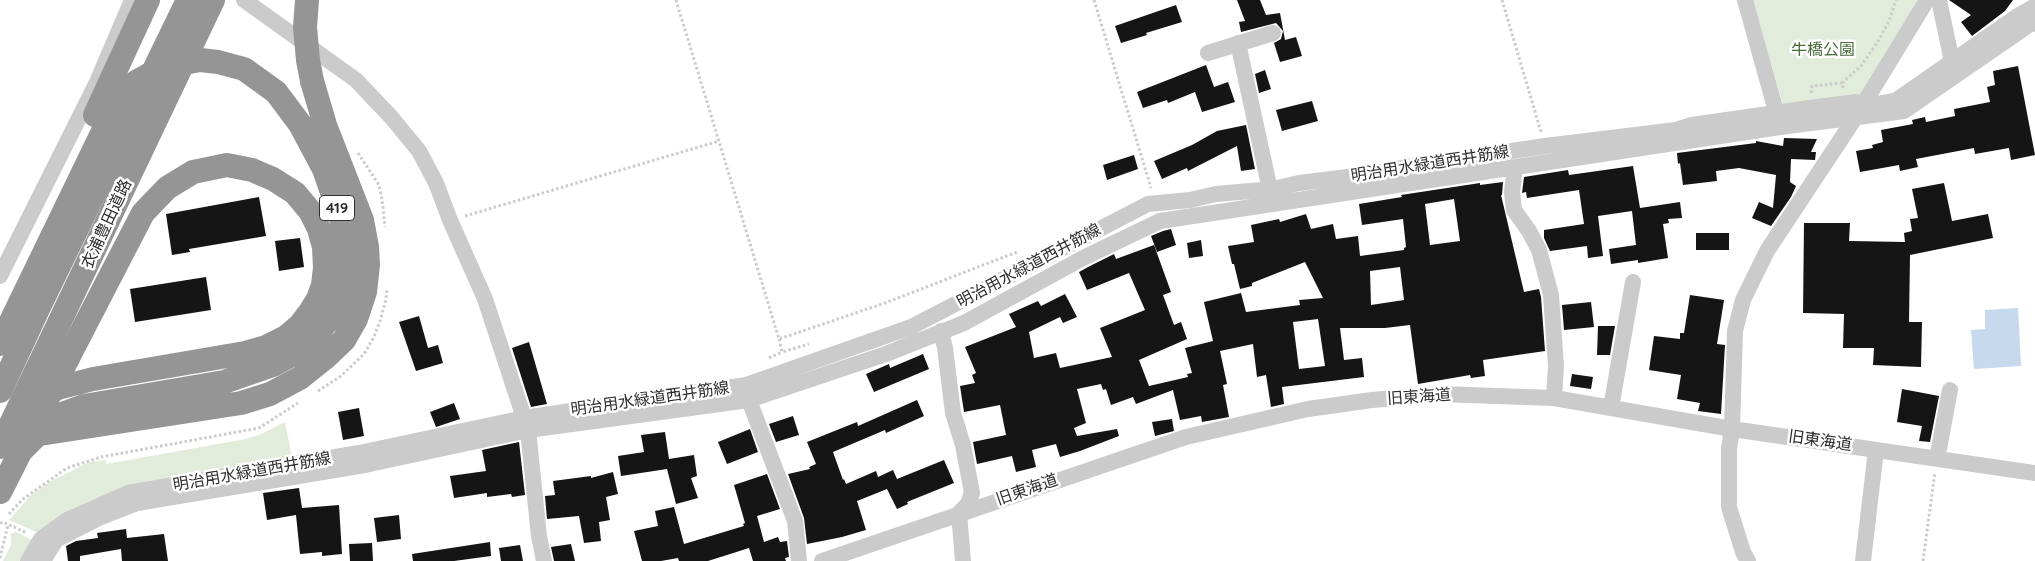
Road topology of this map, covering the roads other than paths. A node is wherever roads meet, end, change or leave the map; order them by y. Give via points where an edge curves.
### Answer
1 (132, 0) edge
2 (148, 0) edge
3 (188, 0) edge
4 (214, 0) edge
5 (244, 0) edge
6 (307, 0) edge
7 (1744, 0) edge
8 (1927, 0) edge
9 (1939, 0) edge
10 (2035, 6) edge
11 (2035, 24) edge
12 (1273, 32) dead end
13 (1238, 43) junction
14 (1208, 53) dead end
15 (1953, 69) junction
16 (1863, 103) junction
17 (1855, 118) junction
18 (1778, 120) junction
19 (1515, 167) junction
20 (1150, 195) junction
21 (1271, 197) junction
22 (1160, 221) junction
23 (0, 276) edge
24 (1633, 282) dead end
25 (0, 310) edge
26 (941, 331) junction
27 (0, 344) edge
28 (1950, 390) dead end
29 (0, 391) edge
30 (1554, 398) junction
31 (749, 400) junction
32 (1611, 408) junction
33 (0, 421) edge
34 (526, 424) junction
35 (1732, 429) junction
36 (38, 434) junction
37 (0, 447) edge
38 (1876, 450) junction
39 (1938, 459) junction
40 (2035, 473) edge
41 (0, 476) edge
42 (4, 503) edge
43 (959, 513) junction
44 (28, 561) edge
45 (43, 561) edge
46 (544, 561) edge
47 (799, 561) edge
48 (822, 561) edge
49 (963, 561) edge
50 (1748, 561) edge
51 (1864, 561) edge

1 - 23 street via 97,82
2 - 25 highway
3 - 29 highway, 衣浦豊田道路, bridge
4 - 37 highway, 衣浦豊田道路, bridge
5 - 34 street via 341,68 375,99 419,151 436,182 485,299
6 - 36 highway, 419, bridge via 305,27 312,81 327,133 362,220 367,247 365,292 356,319 344,340 300,378 270,394 241,403
7 - 18 street
8 - 16 street
9 - 15 street
10 - 15 street, 明治用水緑道西井筋線 via 2016,17
11 - 15 street
12 - 13 street
13 - 14 street
13 - 21 street
15 - 16 street, 明治用水緑道西井筋線 via 1895,101
15 - 17 street via 1904,111
16 - 17 street
16 - 18 street, 明治用水緑道西井筋線 via 1845,103
17 - 18 street
17 - 35 street via 1767,252 1743,300 1735,331
18 - 19 street
18 - 21 street, 明治用水緑道西井筋線 via 1692,125 1676,130 1484,155 1464,162 1299,183
19 - 21 street
19 - 30 street via 1514,210 1539,250 1551,295 1556,366
20 - 21 street, 明治用水緑道西井筋線 via 1190,200 1216,194
20 - 22 street
20 - 34 street, 明治用水緑道西井筋線 via 1148,204 911,327 764,379
21 - 22 street
22 - 26 street via 1083,258 964,323
24 - 32 street
26 - 31 street via 886,354
26 - 43 street via 953,413 972,493 968,504
27 - 36 highway, 419 via 120,98 136,82 163,68 200,60 244,69 276,92 300,124 324,170 347,244 349,267 335,312 297,352 273,366 224,382 84,406 62,414
28 - 39 street
30 - 32 street, 旧東海道
30 - 43 street, 旧東海道 via 1440,394 1308,409 1186,437
31 - 34 street
31 - 47 street via 795,521
32 - 35 street, 旧東海道
33 - 42 highway, 419, bridge via 25,404 58,388 245,353 286,337 310,312 323,285 324,247 310,211 295,193 273,178 227,165 193,172 167,188 144,213 69,356
34 - 44 street, 明治用水緑道西井筋線 via 128,493 67,520 41,539
34 - 45 street via 365,465 137,503 56,540
34 - 46 street
35 - 38 street, 旧東海道
35 - 50 street via 1729,507
36 - 41 highway, 419
38 - 39 street, 旧東海道
38 - 51 street
39 - 40 street, 旧東海道
43 - 48 street, 旧東海道
43 - 49 street

